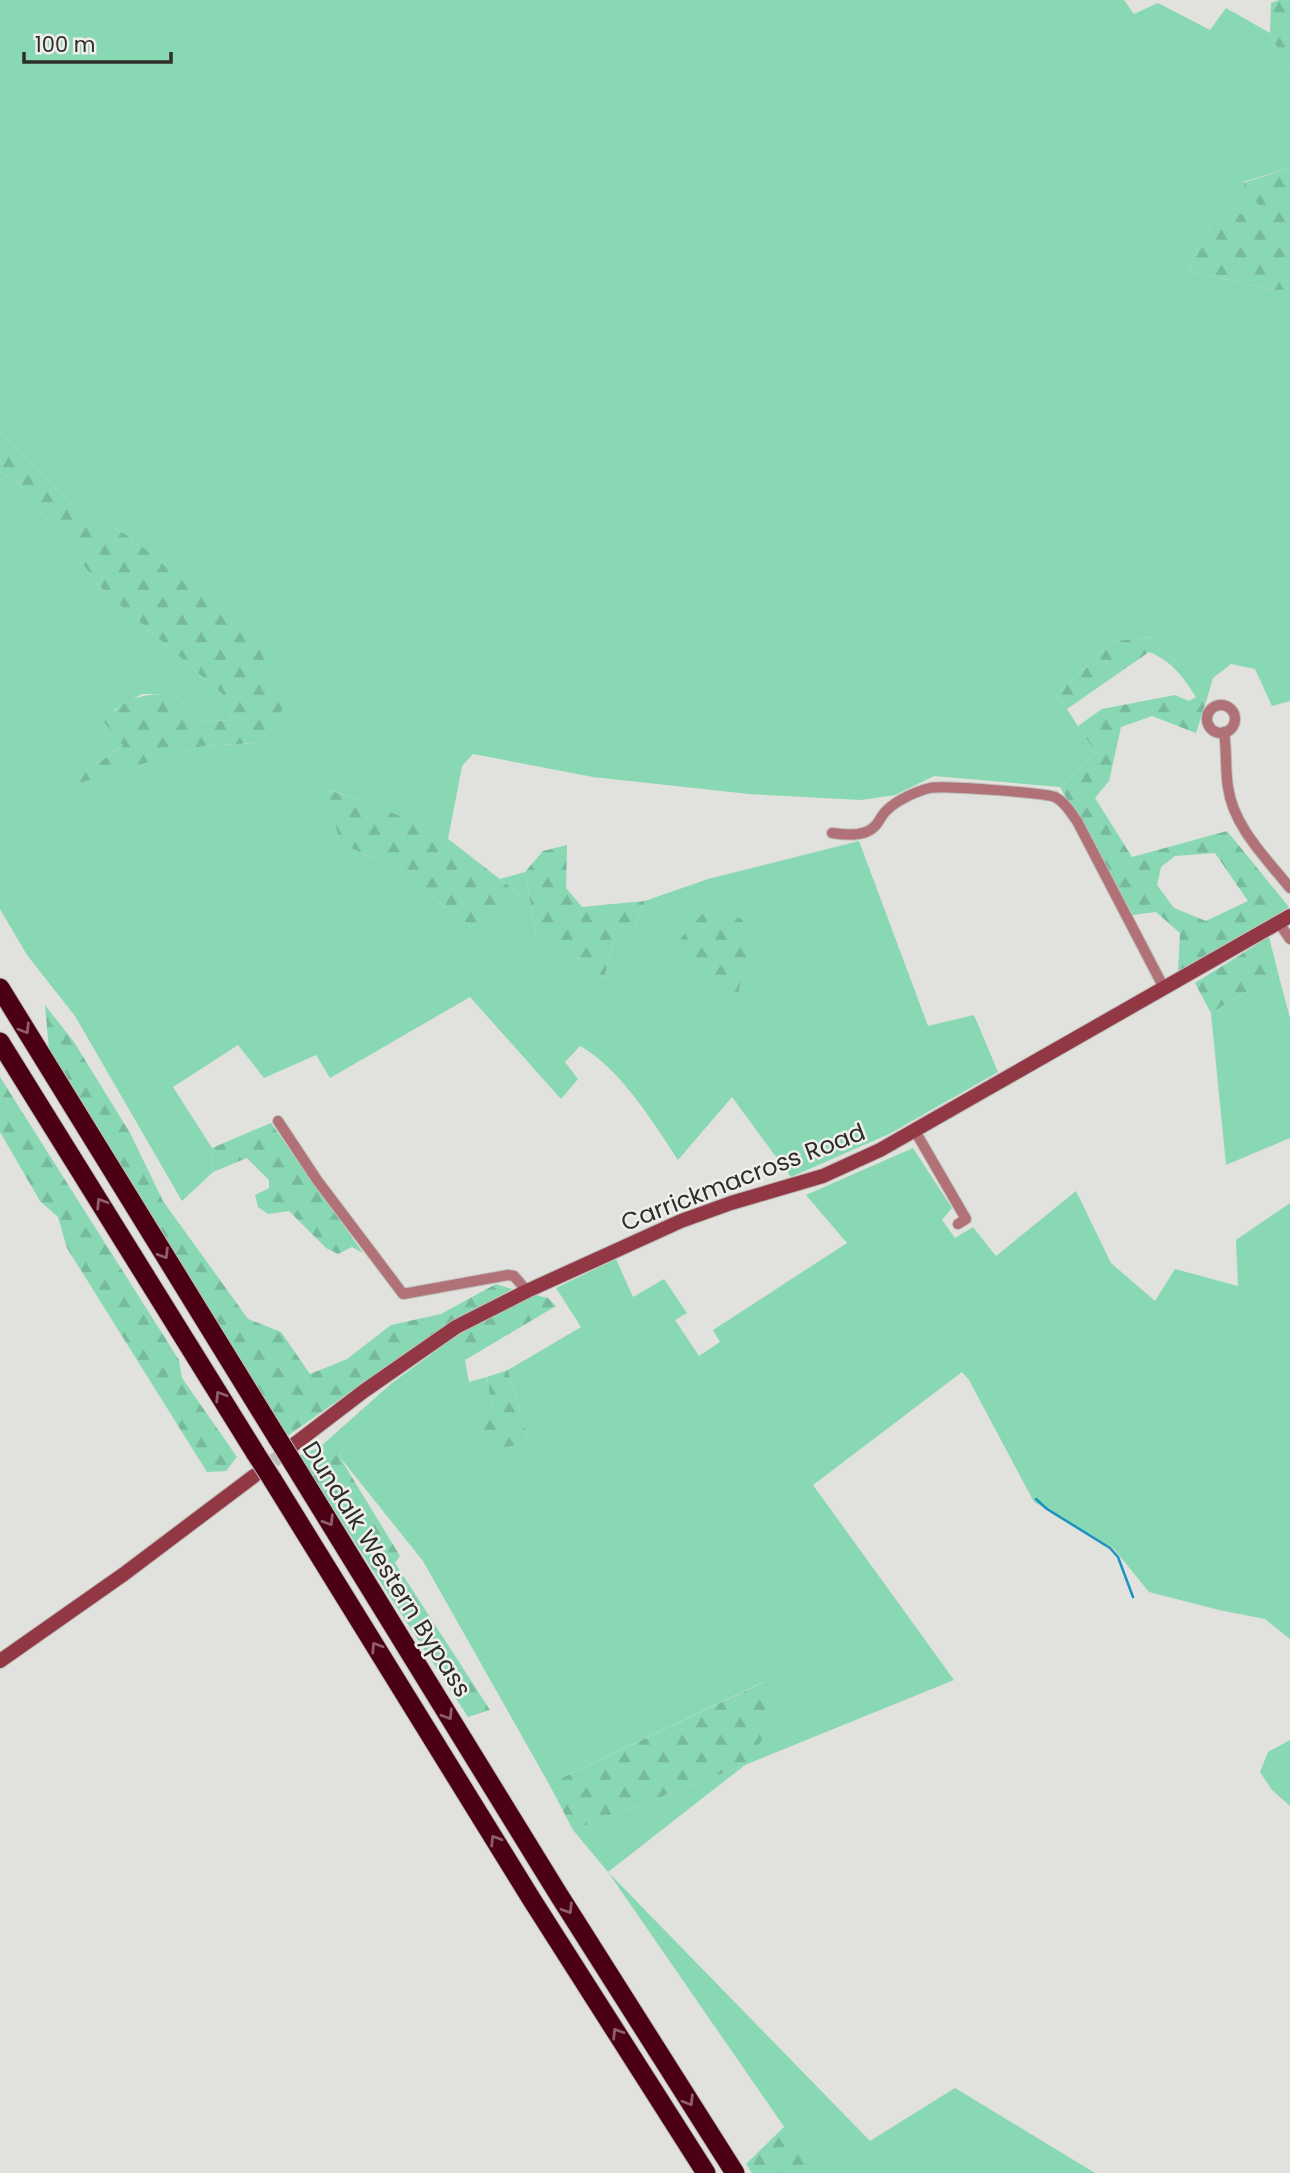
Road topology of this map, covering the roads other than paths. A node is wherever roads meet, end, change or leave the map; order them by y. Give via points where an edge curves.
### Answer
1 (1224, 732) dead end
2 (832, 833) dead end
3 (1290, 888) edge
4 (1284, 920) edge
5 (1290, 939) edge
6 (0, 988) edge
7 (1164, 988) junction
8 (0, 1042) edge
9 (278, 1121) dead end
10 (915, 1131) junction
11 (958, 1224) dead end
12 (527, 1291) junction
13 (288, 1449) junction
14 (263, 1478) junction
15 (0, 1661) edge
16 (706, 2173) edge
17 (735, 2173) edge

1 - 3 street via 1228,790 1239,817 1251,841
2 - 7 street via 867,832 886,810 931,787 1055,797 1077,821
4 - 5 street
4 - 7 main road, Carrickmacross Road
6 -> 13 highway, Dundalk Western Bypass
7 - 10 main road, Carrickmacross Road
14 -> 8 highway, Dundalk Western Bypass, bridge via 256,1454
9 - 12 street via 403,1294 508,1275
10 - 11 street via 966,1219
10 - 12 main road, Carrickmacross Road via 823,1176 681,1221
12 - 13 main road, Carrickmacross Road via 456,1327
13 -> 17 highway, Dundalk Western Bypass via 557,1892
14 - 15 main road
16 -> 14 highway, Dundalk Western Bypass

